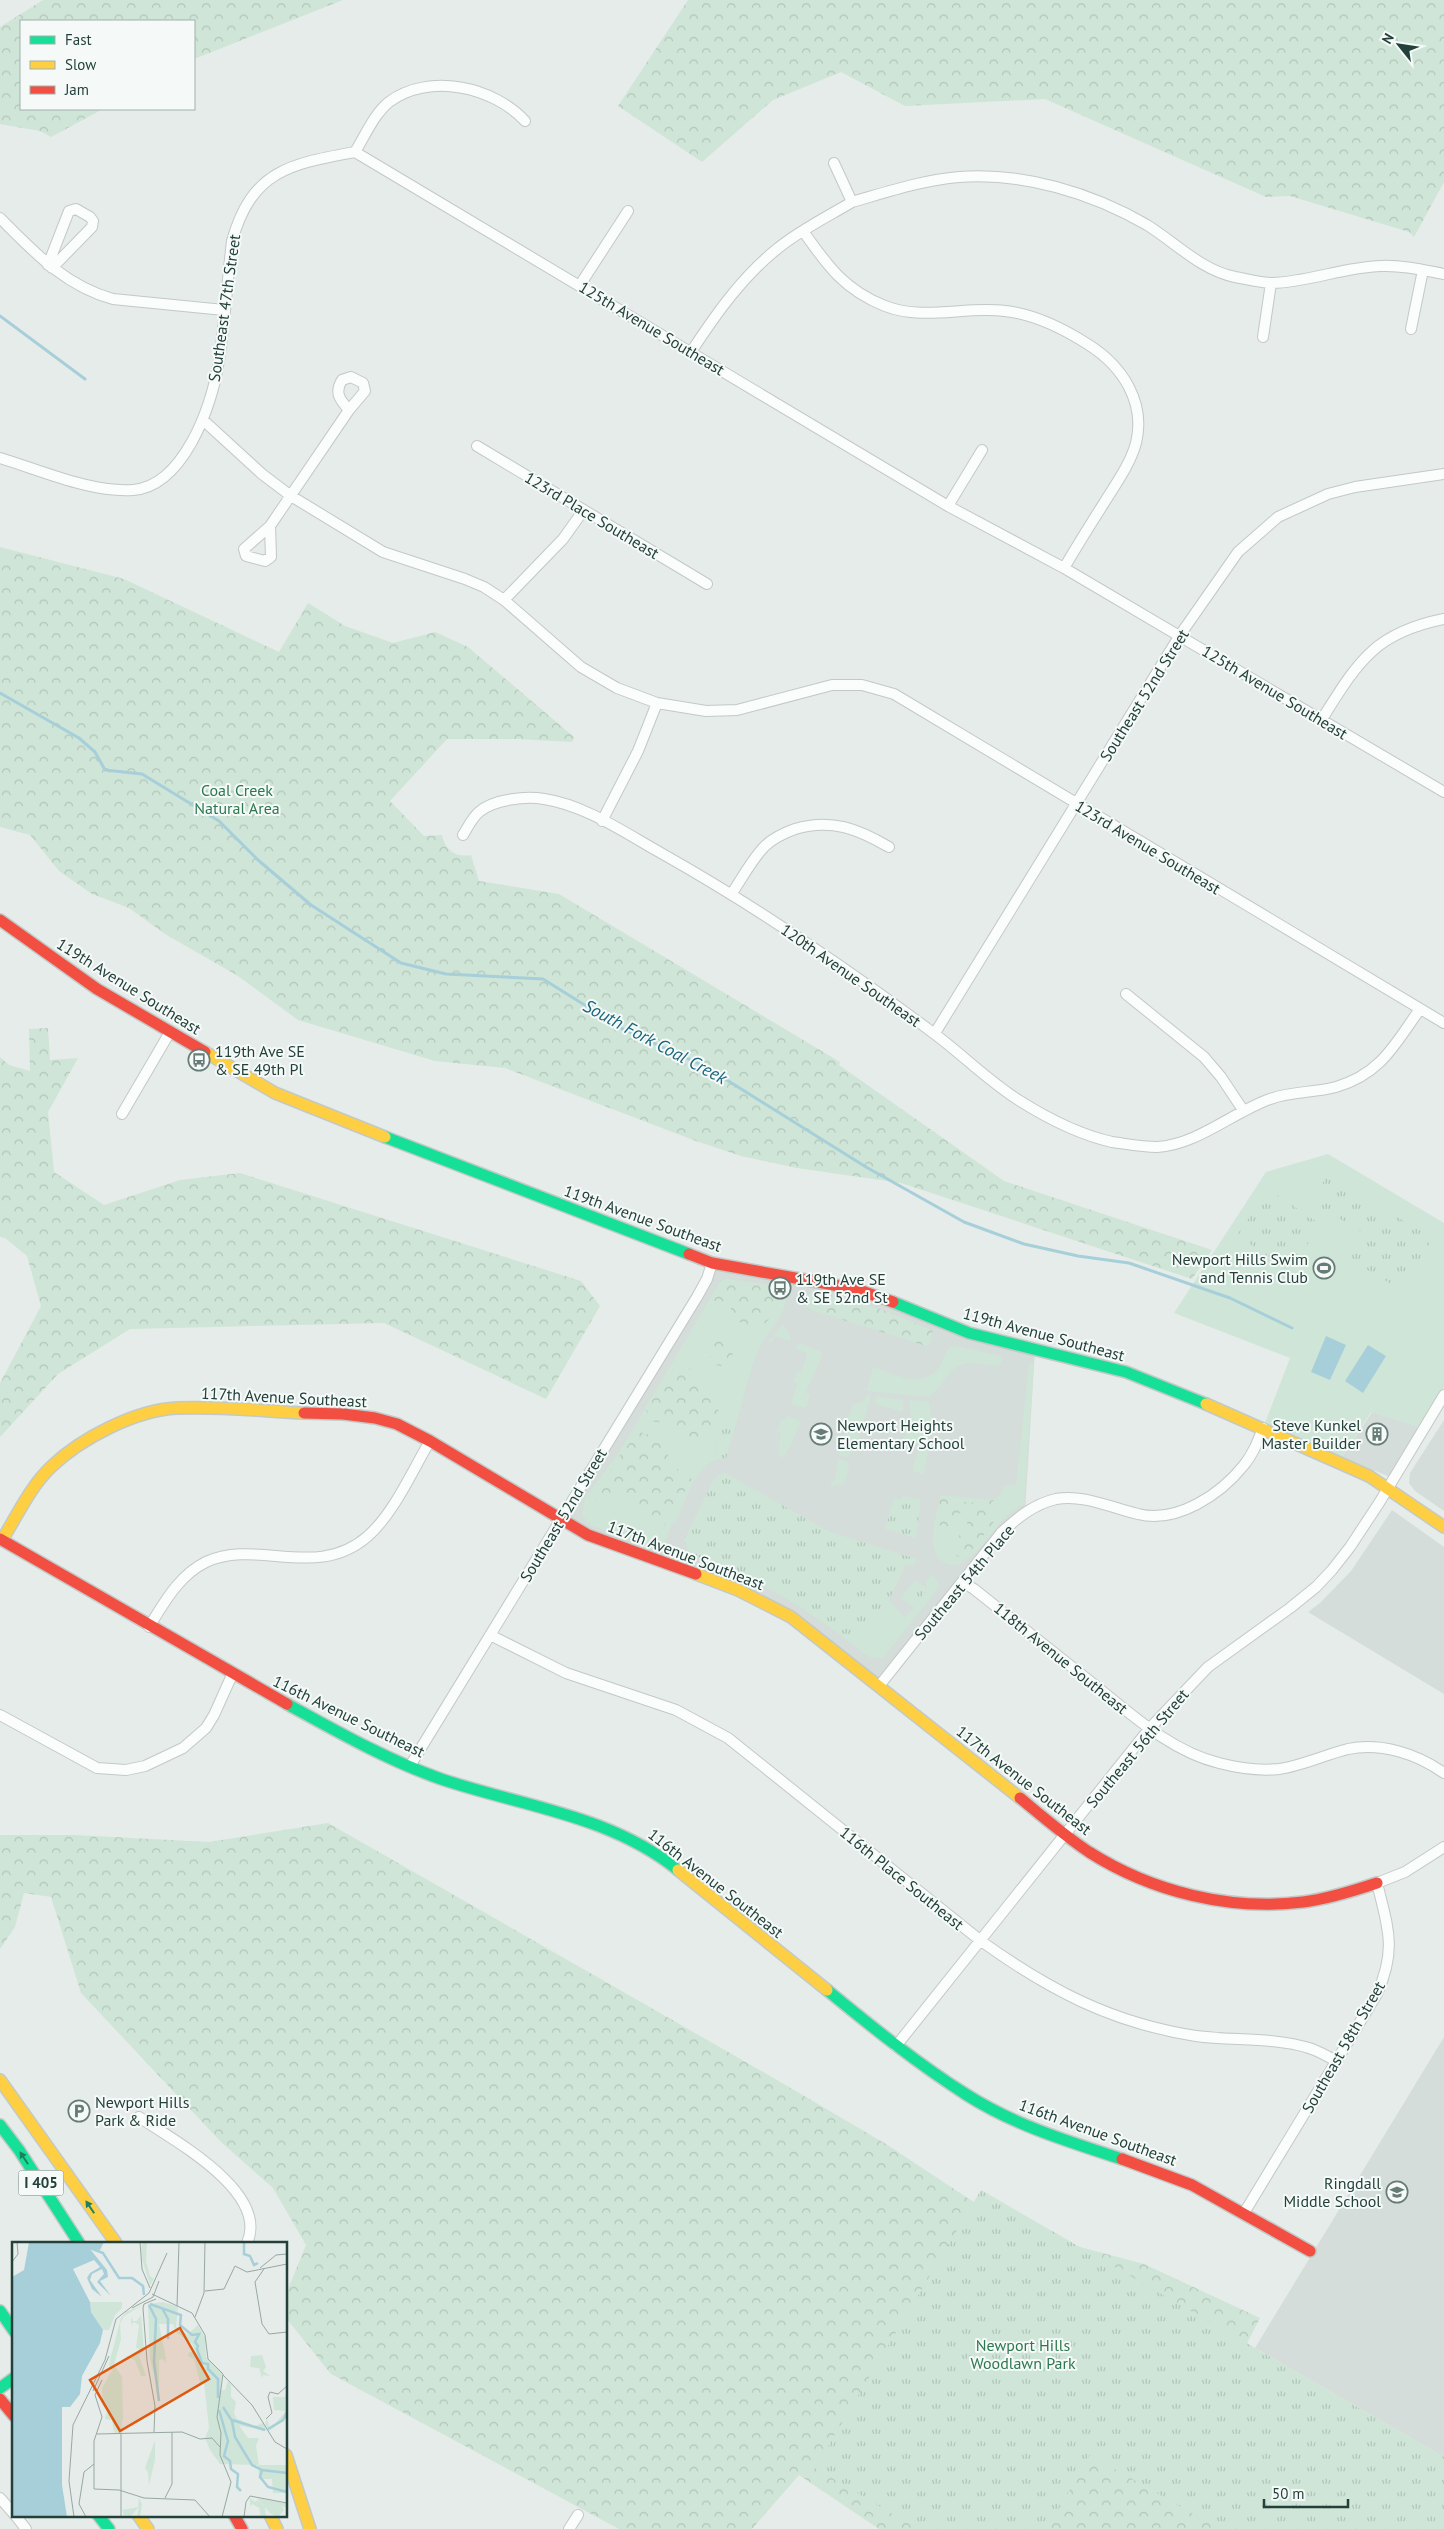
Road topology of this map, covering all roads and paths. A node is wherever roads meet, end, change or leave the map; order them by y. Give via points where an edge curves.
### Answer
1 (525, 121) dead end
2 (355, 152) junction
3 (834, 162) dead end
4 (852, 202) junction
5 (628, 211) dead end
6 (0, 218) edge
7 (803, 231) junction
8 (50, 267) junction
9 (1423, 270) junction
10 (1444, 274) edge
11 (1271, 283) junction
12 (580, 286) junction
13 (224, 310) junction
14 (1411, 329) dead end
15 (1264, 338) dead end
16 (692, 352) junction
17 (349, 410) dead end
18 (203, 420) junction
19 (477, 446) dead end
20 (982, 450) dead end
21 (0, 458) edge
22 (1444, 474) edge
23 (291, 496) junction
24 (948, 506) junction
25 (583, 511) junction
26 (270, 526) dead end
27 (1064, 568) junction
28 (707, 584) dead end
29 (504, 600) junction
30 (1444, 618) edge
31 (1180, 635) junction
32 (657, 703) junction
33 (1322, 719) junction
34 (1444, 792) edge
35 (1077, 804) junction
36 (602, 821) junction
37 (463, 835) dead end
38 (889, 847) dead end
39 (732, 893) junction
40 (0, 920) edge
41 (1126, 994) dead end
42 (1420, 1009) junction
43 (1444, 1023) edge
44 (170, 1032) junction
45 (934, 1033) junction
46 (1243, 1110) junction
47 (122, 1114) dead end
48 (712, 1262) junction
49 (1444, 1395) edge
50 (1263, 1428) junction
51 (430, 1441) junction
52 (1388, 1487) junction
53 (560, 1520) junction
54 (1444, 1527) edge
55 (1, 1540) edge
56 (962, 1582) junction
57 (149, 1627) junction
58 (490, 1635) junction
59 (232, 1675) junction
60 (879, 1686) junction
61 (0, 1715) edge
62 (1149, 1728) junction
63 (410, 1766) junction
64 (1444, 1773) edge
65 (1066, 1834) junction
66 (1444, 1847) edge
67 (1377, 1883) junction
68 (981, 1941) junction
69 (896, 2046) junction
70 (1337, 2061) junction
71 (0, 2080) edge
72 (139, 2117) dead end
73 (0, 2125) edge
74 (1244, 2213) junction
75 (78, 2242) edge
76 (115, 2242) edge
77 (247, 2242) edge
78 (1310, 2252) dead end
79 (0, 2311) edge
80 (12, 2328) edge
81 (12, 2380) edge
82 (0, 2388) edge
83 (0, 2399) edge
84 (12, 2414) edge
85 (288, 2461) edge
86 (0, 2498) edge
87 (12, 2513) edge
88 (578, 2515) dead end
89 (15, 2516) edge
90 (99, 2516) edge
91 (139, 2516) edge
92 (235, 2516) edge
93 (270, 2516) edge
94 (26, 2529) edge
95 (109, 2529) edge
96 (148, 2529) edge
97 (242, 2529) edge
98 (277, 2529) edge
99 (310, 2529) edge
100 (569, 2529) edge

1 - 2 street via 515,110 486,96 445,86 428,87 413,90 388,103
2 - 12 street, 125th Avenue Southeast
2 - 13 street, Southeast 47th Street via 303,161 284,168 257,191 237,223 232,241
3 - 4 street
4 - 7 street
4 - 11 street via 904,186 958,177 1026,181 1096,199 1148,226 1214,269
5 - 12 street
6 - 8 street
7 - 16 street via 777,248 752,271 719,311
7 - 27 street via 838,278 885,306 924,314 1006,311 1050,324 1097,350 1122,373 1136,404 1138,426 1135,444 1122,474
8 - 8 street via 68,213 76,210 90,216 92,227
8 - 13 street via 78,287 113,299
9 - 10 street
9 - 11 street via 1379,266
9 - 14 street
11 - 15 street
12 - 16 street, 125th Avenue Southeast
13 - 18 street, Southeast 47th Street via 218,365
16 - 24 street, 125th Avenue Southeast
17 - 23 street
18 - 21 street, Southeast 47th Street via 174,468 159,480 135,490 98,488
18 - 23 street, 123rd Avenue Southeast
19 - 25 street, 123rd Place Southeast
20 - 24 street
22 - 31 street, Southeast 52nd Street via 1346,489 1300,505 1278,517 1238,552
23 - 26 street
23 - 29 street, 123rd Avenue Southeast via 383,552 465,579
24 - 27 street, 125th Avenue Southeast
25 - 28 street, 123rd Place Southeast
25 - 29 street via 564,539
27 - 31 street, 125th Avenue Southeast
29 - 32 street, 123rd Avenue Southeast via 556,647 598,679
30 - 33 street via 1413,626 1378,645 1353,671
31 - 33 street, 125th Avenue Southeast
31 - 35 street, Southeast 52nd Street
32 - 35 street, 123rd Avenue Southeast via 706,711 738,710 802,692 848,684 878,689 908,701
32 - 36 street via 638,751
33 - 34 street, 125th Avenue Southeast
35 - 42 street, 123rd Avenue Southeast
35 - 45 street, Southeast 52nd Street
36 - 37 street, 120th Avenue Southeast via 556,801 524,799 484,809
36 - 39 street, 120th Avenue Southeast
38 - 39 street via 843,825 829,823 801,827 765,846
39 - 45 street, 120th Avenue Southeast
40 - 44 main road, 119th Avenue Southeast via 97,989
41 - 46 street via 1204,1057
42 - 43 street, 123rd Avenue Southeast
42 - 46 street, 120th Avenue Southeast via 1381,1063 1368,1073 1335,1087 1284,1094
44 - 47 street
44 - 48 main road, 119th Avenue Southeast via 303,1106
45 - 46 street, 120th Avenue Southeast via 1019,1101 1110,1141 1158,1147 1174,1144
48 - 50 main road, 119th Avenue Southeast via 835,1284 884,1297 969,1333 1134,1375
48 - 53 street, Southeast 52nd Street via 697,1297
49 - 52 street, Southeast 56th Street
50 - 52 main road, 119th Avenue Southeast
50 - 56 street, Southeast 54th Place via 1244,1466 1220,1490 1204,1500 1170,1514 1155,1516 1069,1498 1039,1504 1001,1533
51 - 53 main road, 117th Avenue Southeast
51 - 55 main road, 117th Avenue Southeast via 397,1424 343,1414 176,1408 157,1411 128,1419 100,1432 66,1455 36,1485
51 - 57 street via 382,1521 367,1537 344,1550 315,1559 244,1555 224,1556 206,1562 179,1584
52 - 54 main road, 119th Avenue Southeast
52 - 62 street, Southeast 56th Street via 1350,1547 1316,1587 1208,1667
53 - 58 street, Southeast 52nd Street
53 - 60 main road, 117th Avenue Southeast via 612,1546 712,1580 766,1603 817,1636
55 - 57 main road, 116th Avenue Southeast
56 - 60 street, Southeast 54th Place
56 - 62 street, 118th Avenue Southeast
57 - 59 main road, 116th Avenue Southeast
58 - 63 street, Southeast 52nd Street
58 - 68 street, 116th Place Southeast via 566,1673 676,1710 728,1738
59 - 61 street via 206,1728 183,1748 145,1766 126,1770 97,1768
59 - 63 main road, 116th Avenue Southeast
60 - 65 main road, 117th Avenue Southeast
62 - 64 street, 118th Avenue Southeast via 1200,1757 1241,1768 1280,1768 1365,1747 1398,1751
62 - 65 street, Southeast 56th Street
63 - 69 main road, 116th Avenue Southeast via 475,1791 594,1823 640,1843 657,1853
65 - 67 main road, 117th Avenue Southeast via 1089,1852 1147,1883 1219,1900 1276,1904 1304,1902
65 - 68 street, Southeast 56th Street
66 - 67 street via 1405,1872
67 - 70 street, Southeast 58th Street via 1390,1940 1386,1974
68 - 69 street, Southeast 56th Street
68 - 70 street, 116th Place Southeast via 1071,1998 1112,2015 1196,2036 1289,2043 1311,2048
69 - 74 main road, 116th Avenue Southeast via 944,2081 998,2112 1068,2141 1167,2174
70 - 74 street, Southeast 58th Street
76 -> 71 main road
72 - 77 street via 230,2183 247,2206 250,2230
75 -> 73 main road, I 405
74 - 78 main road, 116th Avenue Southeast
79 - 80 main road
81 - 82 main road
83 - 84 main road
85 - 99 main road
86 - 87 street
88 - 100 street
89 - 94 street
90 - 95 main road
91 - 96 main road
92 - 97 main road
93 - 98 main road

